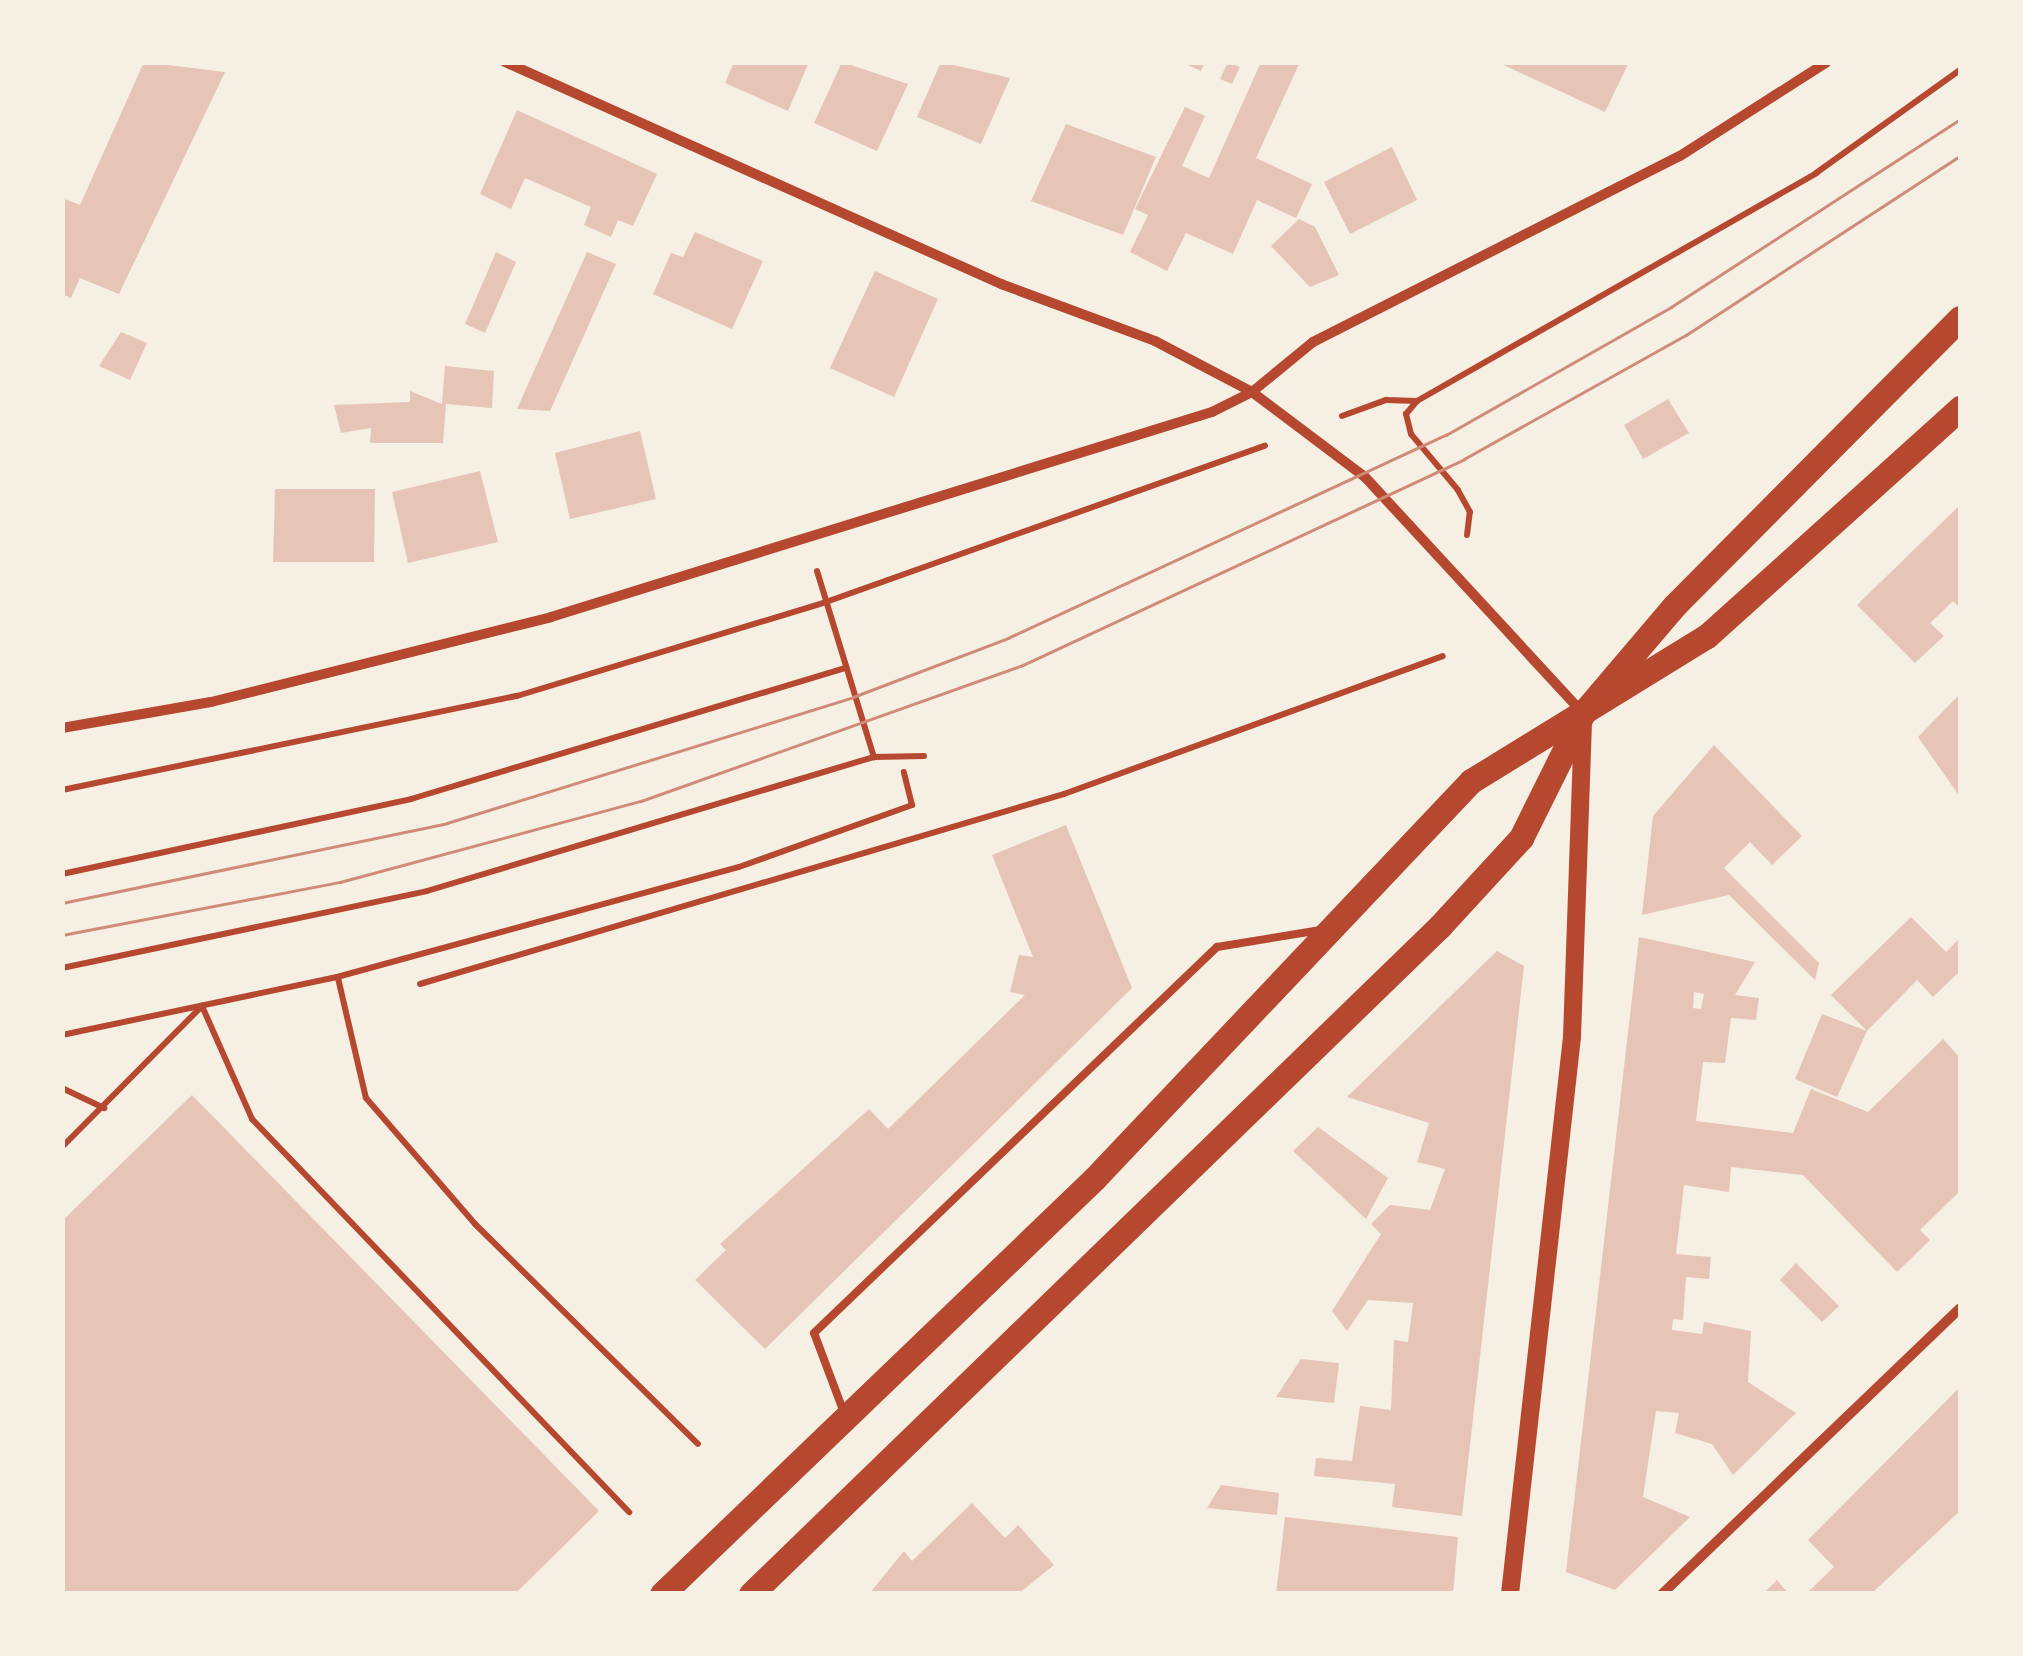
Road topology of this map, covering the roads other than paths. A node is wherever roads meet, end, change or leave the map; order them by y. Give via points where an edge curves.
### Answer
1 (505, 62) edge
2 (1827, 62) edge
3 (1960, 318) edge
4 (1252, 392) junction
5 (1960, 408) edge
6 (1583, 713) junction
7 (62, 728) edge
8 (1336, 928) junction
9 (1960, 1308) edge
10 (846, 1418) junction
11 (662, 1594) edge
12 (752, 1594) edge
13 (1510, 1594) edge
14 (1662, 1594) edge

1 - 4 street via 1001,284 1155,341
2 - 4 street via 1680,156 1313,342
3 - 6 main road via 1674,606
4 - 6 street via 1308,430
4 - 7 street via 1149,434 551,617 211,702
5 - 6 main road via 1707,636
6 - 8 main road via 1471,781
6 - 12 main road via 1521,838 1440,926
6 - 13 street via 1572,1037
8 - 10 main road
8 - 10 lane via 1217,947 814,1334
9 - 14 street
10 - 11 main road

